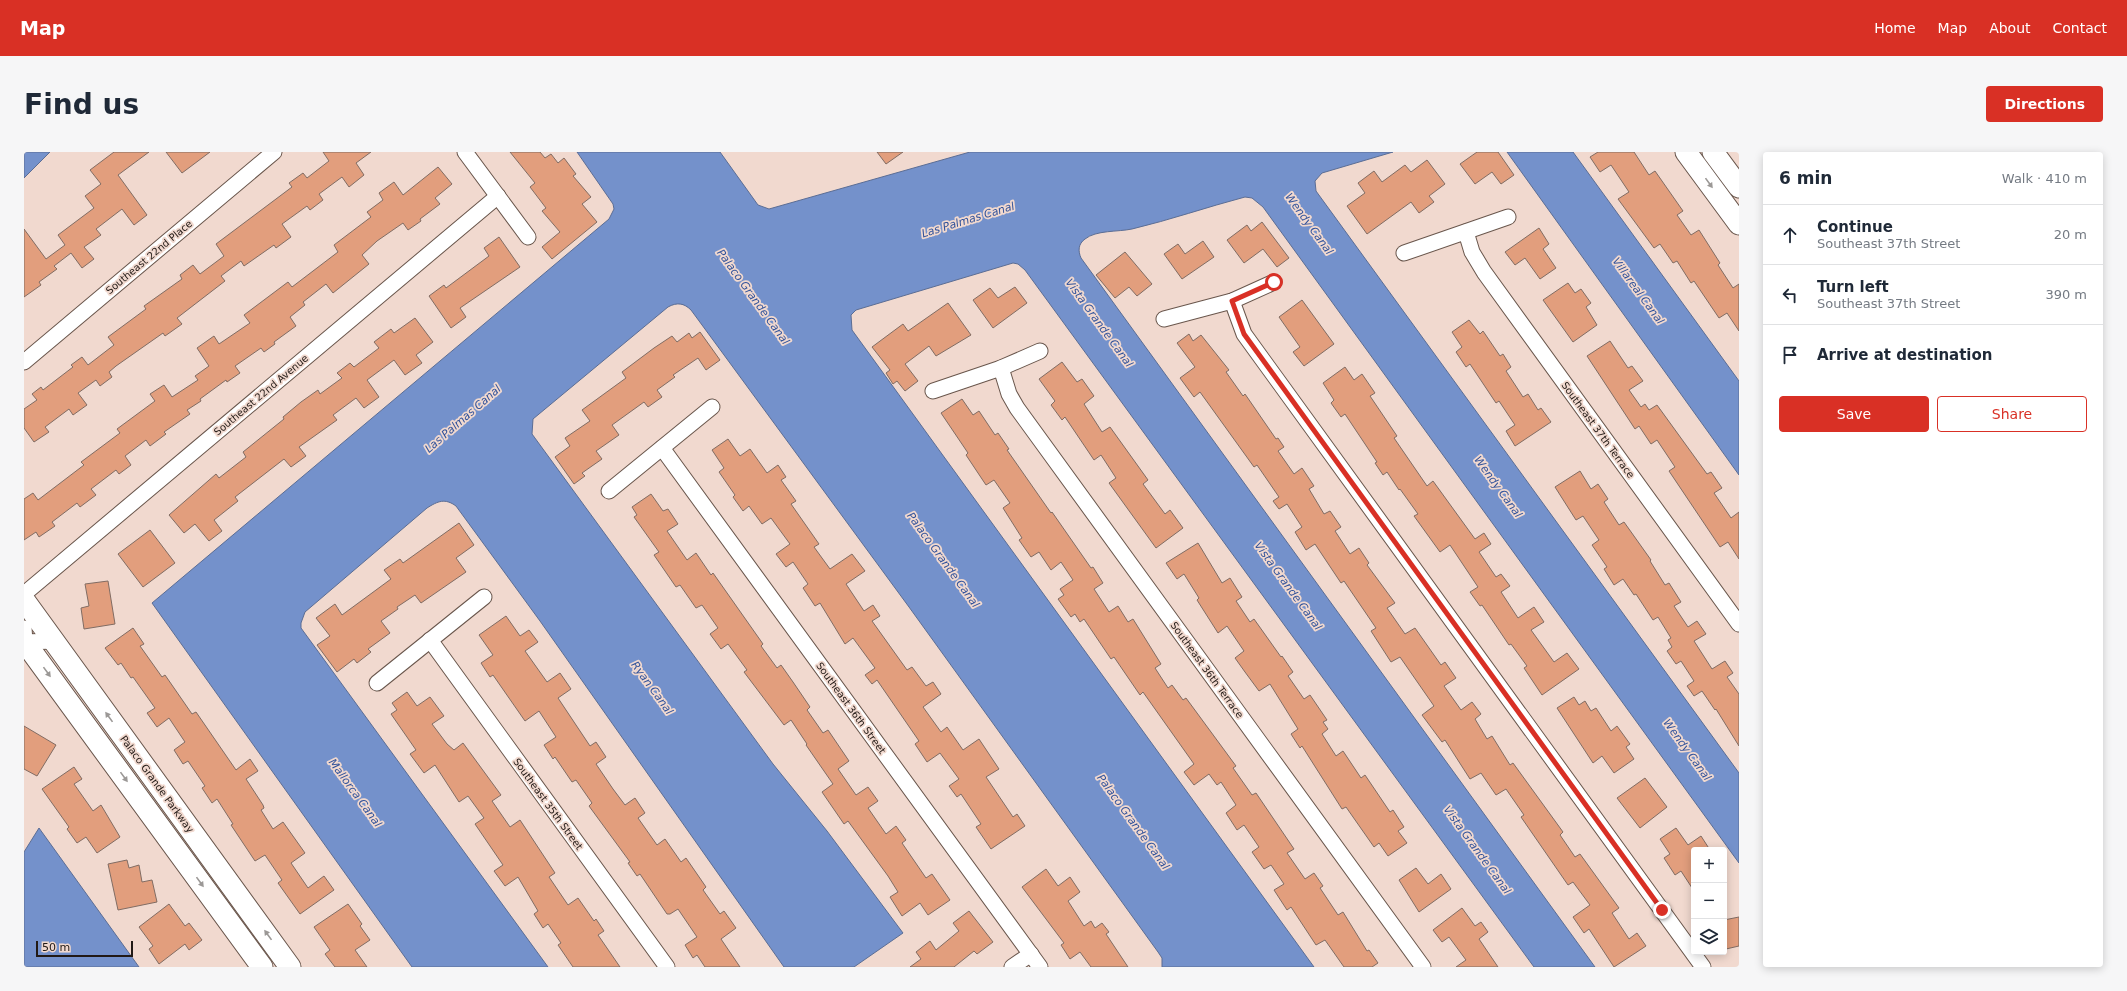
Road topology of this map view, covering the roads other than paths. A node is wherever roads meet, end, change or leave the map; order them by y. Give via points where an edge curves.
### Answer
1 (274, 152) edge
2 (465, 152) edge
3 (1686, 152) edge
4 (1713, 152) edge
5 (1739, 187) edge
6 (498, 196) junction
7 (1508, 217) dead end
8 (1739, 224) edge
9 (1466, 232) junction
10 (528, 238) dead end
11 (1404, 253) dead end
12 (1274, 282) dead end
13 (1232, 301) junction
14 (1164, 319) dead end
15 (1040, 352) dead end
16 (24, 362) edge
17 (1001, 368) junction
18 (933, 390) dead end
19 (712, 407) dead end
20 (662, 448) junction
21 (610, 491) dead end
22 (24, 594) edge
23 (484, 597) dead end
24 (24, 600) edge
25 (1739, 624) edge
26 (24, 639) edge
27 (430, 640) junction
28 (54, 641) junction
29 (377, 683) dead end
30 (1031, 954) junction
31 (262, 967) edge
32 (290, 967) edge
33 (667, 967) edge
34 (1012, 967) edge
35 (1040, 967) edge
36 (1423, 967) edge
37 (1703, 967) edge

1 - 16 street, Southeast 22nd Place
2 - 6 street
3 -> 8 street
4 - 5 street
6 - 10 street
6 - 22 street, Southeast 22nd Avenue
7 - 9 street
9 - 11 street
9 - 25 street, Southeast 37th Terrace via 1472,252 1484,272
12 - 13 street
13 - 14 street
13 - 37 street via 1244,334
15 - 17 street
17 - 18 street
17 - 36 street, Southeast 36th Terrace via 1009,394 1026,420
19 - 20 street
20 - 21 street
20 - 30 street, Southeast 36th Street
23 - 27 street
24 - 28 street, Palaco Grande Parkway
26 - 28 street
26 -> 31 street
27 - 29 street
27 - 33 street, Southeast 35th Street
32 -> 28 street, Palaco Grande Parkway
30 - 34 street
30 - 35 street, Southeast 36th Street

